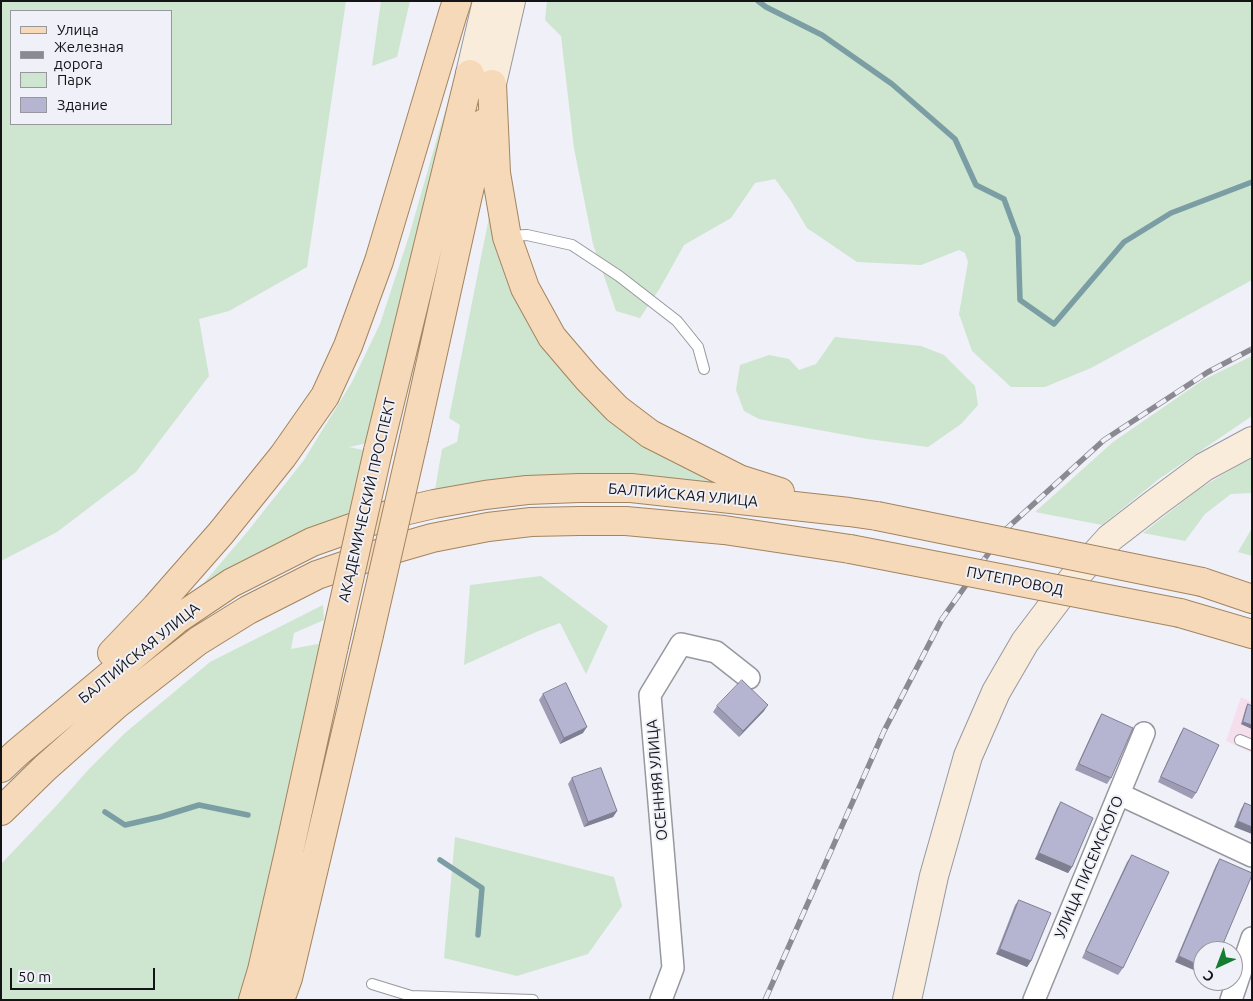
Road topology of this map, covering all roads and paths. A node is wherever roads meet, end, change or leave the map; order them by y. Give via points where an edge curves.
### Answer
1 (457, 1) edge
2 (487, 1) edge
3 (511, 1) edge
4 (481, 79) junction
5 (507, 236) junction
6 (704, 369) dead end
7 (1252, 441) edge
8 (849, 512) junction
9 (850, 549) joint
10 (1252, 599) edge
11 (1252, 634) edge
12 (749, 678) dead end
13 (1144, 733) dead end
14 (1240, 740) dead end
15 (1252, 745) edge
16 (9, 760) edge
17 (45, 768) junction
18 (1119, 794) junction
19 (1, 811) edge
20 (1, 829) edge
21 (1252, 856) edge
22 (1252, 938) edge
23 (372, 984) dead end
24 (253, 1000) edge
25 (280, 1000) edge
26 (533, 1000) edge
27 (661, 1000) edge
28 (907, 1000) edge
29 (1034, 1000) edge
30 (1231, 1000) edge

1 - 16 main road via 379,261 348,346 324,396 283,456 221,533 156,607
2 - 4 street, АКАДЕМИЧЕСКИЙ ПРОСПЕКТ
3 - 4 street, АКАДЕМИЧЕСКИЙ ПРОСПЕКТ
4 - 5 main road
4 - 24 main road, АКАДЕМИЧЕСКИЙ ПРОСПЕКТ, bridge via 378,451
4 - 25 main road, АКАДЕМИЧЕСКИЙ ПРОСПЕКТ, bridge via 414,438 288,978
5 - 6 lane via 527,235 572,245 619,276 677,322 698,347
5 - 8 main road via 525,288 552,336 617,408 650,434 739,479
7 - 28 street via 1204,467 1110,538 1072,580 1025,642 996,692 968,756 934,876
8 - 10 main road, БАЛТИЙСКАЯ УЛИЦА, bridge via 1202,582
8 - 16 main road, БАЛТИЙСКАЯ УЛИЦА via 631,488 579,488 485,495 391,514 312,542 231,583 176,620
9 - 11 main road, ПУТЕПРОВОД, bridge via 1180,613
9 - 17 main road, БАЛТИЙСКАЯ УЛИЦА via 724,530 626,521 531,522 432,538 316,575 248,610 198,641 157,672
12 - 27 street, ОСЕННЯЯ УЛИЦА via 716,652 681,644 650,695 673,968
13 - 18 street, УЛИЦА ПИСЕМСКОГО
14 - 15 lane
17 - 19 main road, БАЛТИЙСКАЯ УЛИЦА
17 - 20 main road
18 - 21 street
18 - 29 street, УЛИЦА ПИСЕМСКОГО
22 - 30 street
23 - 26 lane via 411,996

